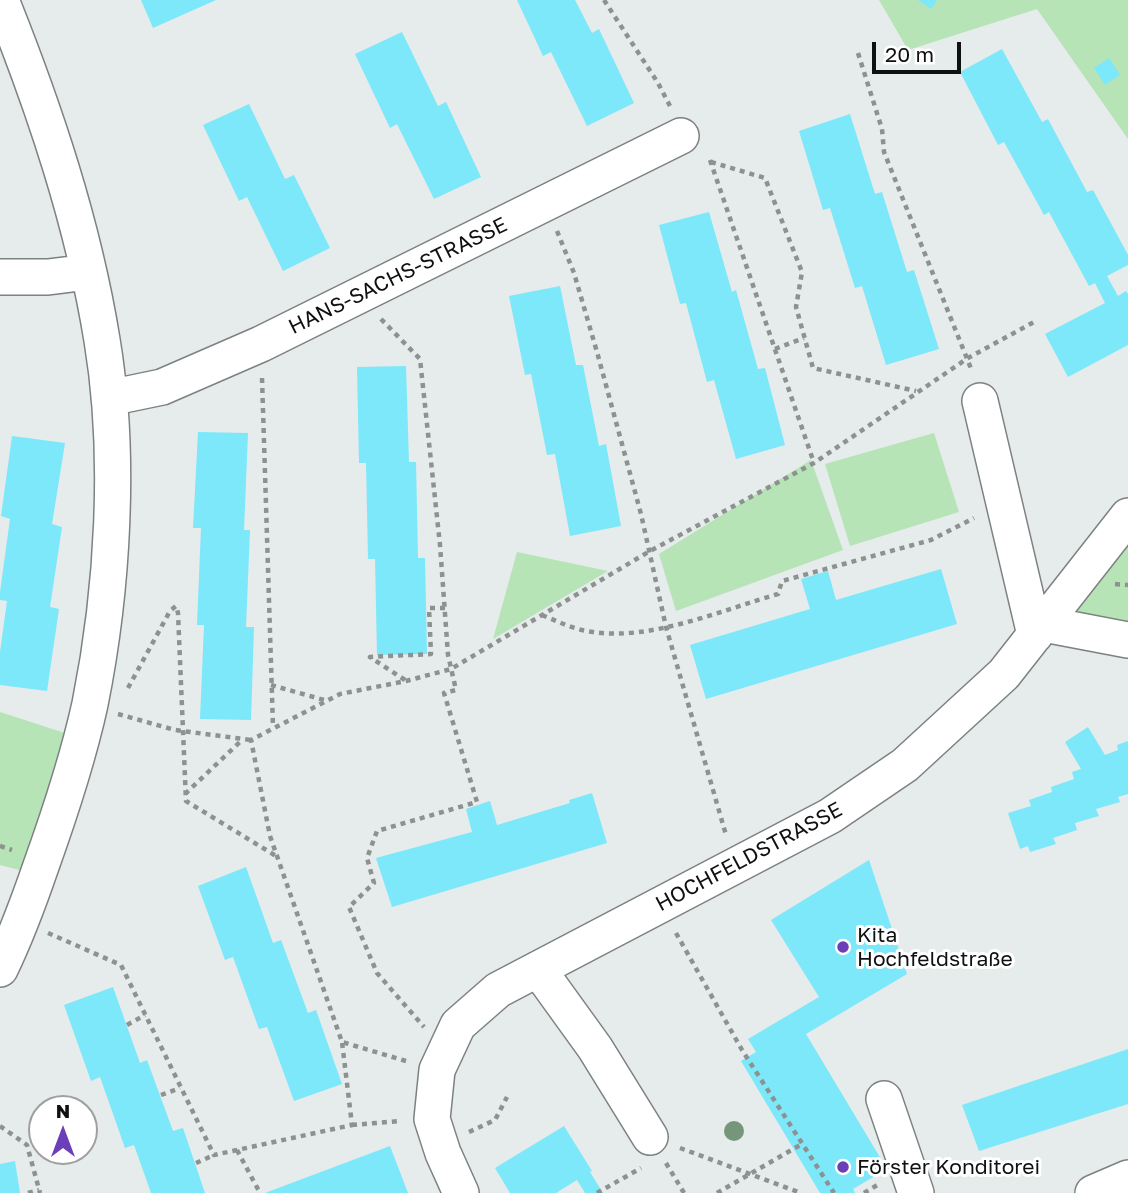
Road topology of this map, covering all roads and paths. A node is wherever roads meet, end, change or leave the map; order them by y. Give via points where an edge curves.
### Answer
1 (2, 0) edge
2 (604, 0) edge
3 (858, 53) dead end
4 (693, 143) junction
5 (711, 162) junction
6 (546, 203) junction
7 (88, 272) junction
8 (0, 278) edge
9 (359, 296) junction
10 (1034, 322) dead end
11 (804, 338) junction
12 (261, 344) junction
13 (775, 349) junction
14 (968, 358) junction
15 (917, 391) junction
16 (109, 398) junction
17 (980, 401) dead end
18 (814, 463) junction
19 (1004, 501) junction
20 (1128, 516) edge
21 (650, 551) junction
22 (445, 608) junction
23 (541, 614) junction
24 (666, 627) junction
25 (1040, 629) junction
26 (1128, 640) edge
27 (451, 668) junction
28 (406, 681) junction
29 (271, 685) junction
30 (126, 690) dead end
31 (325, 700) junction
32 (120, 701) dead end
33 (114, 713) dead end
34 (129, 718) dead end
35 (273, 727) junction
36 (183, 731) junction
37 (242, 740) junction
38 (251, 740) junction
39 (185, 794) junction
40 (276, 856) junction
41 (734, 867) junction
42 (21, 921) junction
43 (685, 949) dead end
44 (0, 969) edge
45 (538, 969) junction
46 (145, 1014) junction
47 (127, 1025) dead end
48 (342, 1042) junction
49 (444, 1055) junction
50 (180, 1088) junction
51 (161, 1095) dead end
52 (507, 1097) dead end
53 (884, 1099) dead end
54 (352, 1125) junction
55 (0, 1126) edge
56 (436, 1132) junction
57 (802, 1143) junction
58 (656, 1146) junction
59 (237, 1150) junction
60 (214, 1156) junction
61 (196, 1163) dead end
62 (750, 1174) junction
63 (1128, 1178) edge
64 (40, 1192) edge
65 (28, 1193) edge
66 (260, 1193) edge
67 (461, 1193) edge
68 (684, 1193) edge
69 (717, 1193) edge
70 (801, 1193) edge
71 (834, 1193) edge
72 (916, 1193) edge
73 (1093, 1193) edge

1 - 7 street via 47,120
2 - 4 path
3 - 14 path via 882,129 884,152
4 - 5 path
4 - 6 street, HANS-SACHS-STRASSE
5 - 11 path via 765,178 802,272 796,307
5 - 13 path
6 - 9 street, HANS-SACHS-STRASSE
6 - 21 path via 577,282
7 - 8 street
7 - 16 street
9 - 12 street, HANS-SACHS-STRASSE
9 - 22 path via 419,359
10 - 14 path
11 - 13 path
11 - 15 path via 813,368
12 - 16 street, HANS-SACHS-STRASSE via 162,387
12 - 29 path
13 - 18 path
14 - 15 path
15 - 18 path
16 - 42 street via 109,561 90,704 60,813
17 - 19 street
18 - 21 path
19 - 24 path via 931,540 782,581 778,594
19 - 25 street
20 - 25 street, HOCHFELDSTRASSE
21 - 23 path
21 - 24 path
22 - 27 path
22 - 28 path via 429,608 431,654 370,657
23 - 24 path via 592,632 615,634
23 - 27 path
24 - 41 path
25 - 26 street
25 - 41 street, HOCHFELDSTRASSE via 1004,674 905,765 830,816
27 - 28 path
27 - 49 path via 456,690 444,693 477,802 377,831 367,858 373,883 349,907 377,973
28 - 31 path
29 - 31 path
29 - 35 path
30 - 36 path via 176,606
31 - 35 path
32 - 33 path
34 - 36 path
35 - 38 path
36 - 37 path
36 - 39 path
37 - 38 path
37 - 39 path
38 - 40 path
39 - 40 path via 186,802
40 - 48 path
41 - 45 street, HOCHFELDSTRASSE
42 - 44 street
42 - 46 path via 121,965
43 - 57 path
45 - 49 street, HOCHFELDSTRASSE via 498,990 458,1025
45 - 58 street via 595,1048
46 - 47 path
46 - 50 path
48 - 49 path
48 - 54 path
49 - 56 street
50 - 51 path
50 - 60 path
52 - 56 path via 495,1120
53 - 72 street
54 - 56 path
54 - 59 path
55 - 64 path via 27,1144
56 - 67 street
57 - 62 path
57 - 71 path via 829,1178
58 - 62 path
58 - 68 path
59 - 60 path
59 - 66 path
60 - 61 path
62 - 69 path
62 - 70 path
63 - 73 street
64 - 65 path

